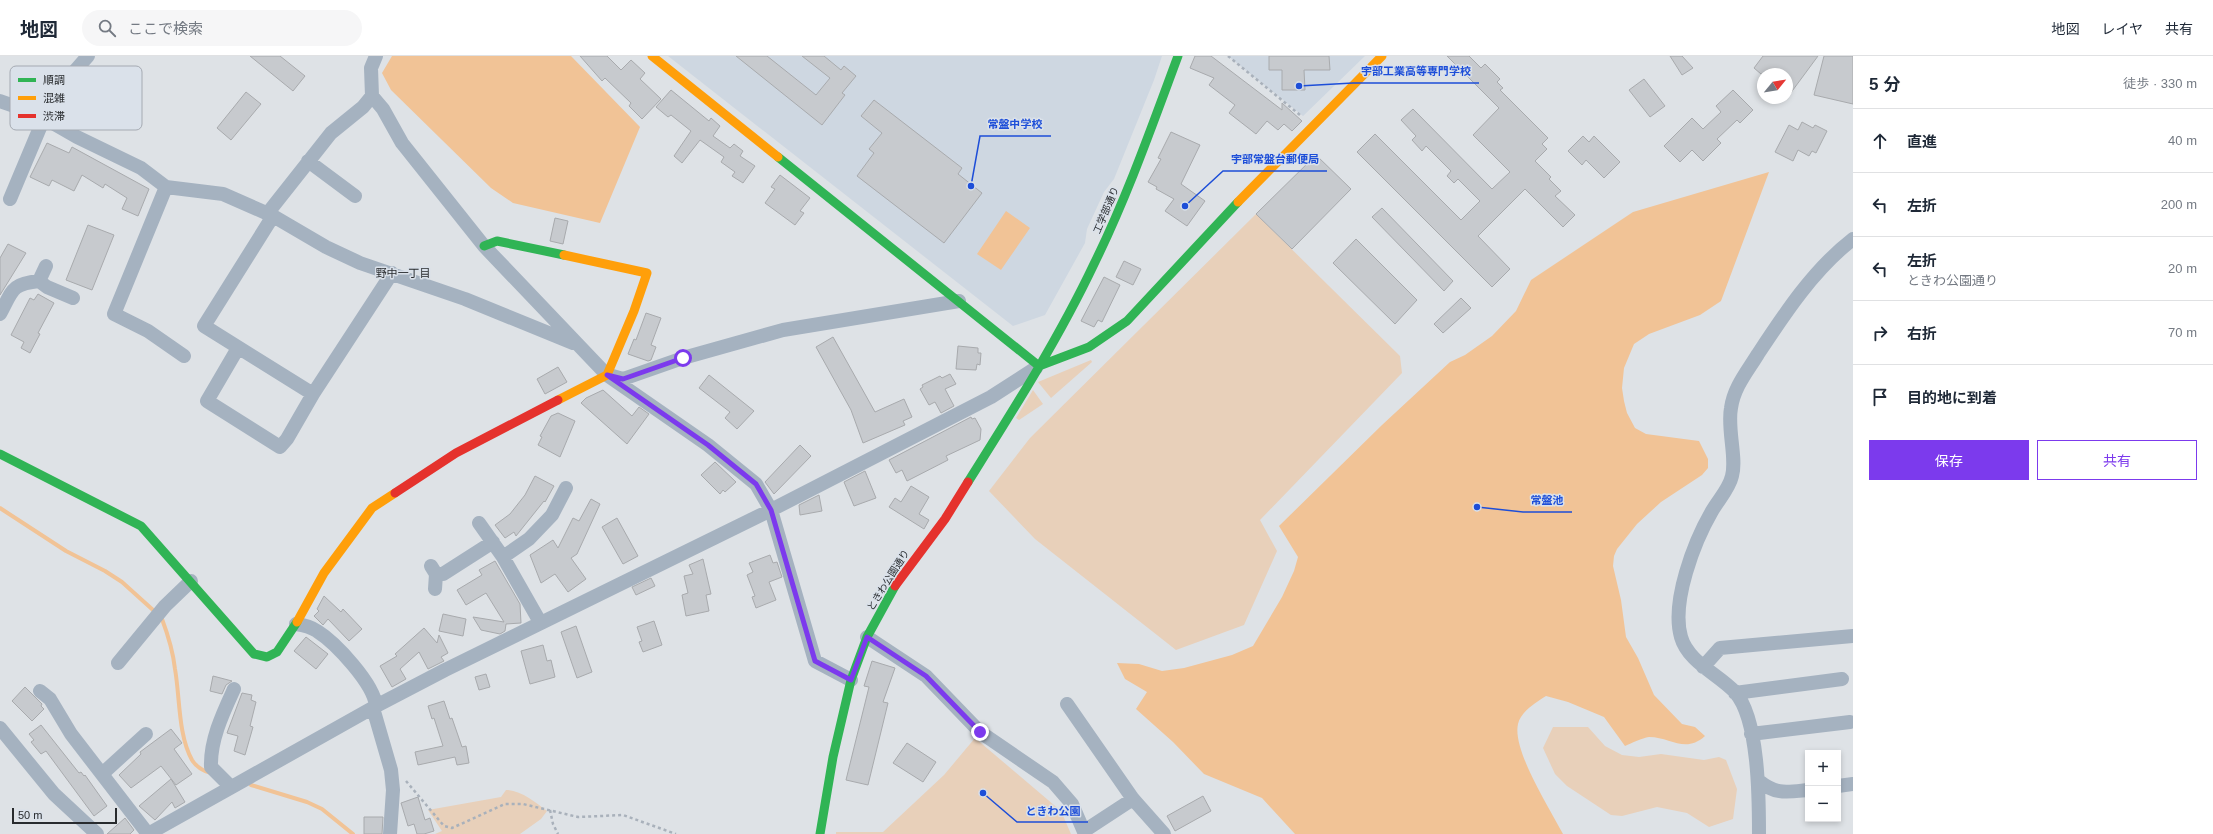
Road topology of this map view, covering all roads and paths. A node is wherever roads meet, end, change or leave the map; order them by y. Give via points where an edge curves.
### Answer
1 (88, 56) edge
2 (376, 56) edge
3 (652, 56) edge
4 (1178, 56) edge
5 (1228, 56) edge
6 (1382, 56) edge
7 (80, 66) edge
8 (372, 96) junction
9 (0, 101) edge
10 (10, 105) edge
11 (1312, 126) junction
12 (35, 130) edge
13 (65, 130) edge
14 (308, 161) junction
15 (166, 187) junction
16 (355, 196) dead end
17 (10, 199) dead end
18 (270, 215) junction
19 (1853, 239) edge
20 (484, 246) junction
21 (46, 266) dead end
22 (392, 273) junction
23 (39, 281) junction
24 (73, 298) dead end
25 (959, 301) junction
26 (0, 314) edge
27 (577, 345) junction
28 (238, 348) junction
29 (184, 356) dead end
30 (1039, 366) junction
31 (607, 375) junction
32 (313, 394) junction
33 (0, 454) edge
34 (566, 488) dead end
35 (771, 510) junction
36 (479, 522) dead end
37 (493, 542) junction
38 (503, 557) junction
39 (191, 581) junction
40 (435, 589) dead end
41 (540, 622) junction
42 (296, 624) junction
43 (1853, 636) edge
44 (867, 637) junction
45 (125, 661) dead end
46 (1703, 667) junction
47 (1842, 679) dead end
48 (851, 680) junction
49 (234, 689) dead end
50 (50, 693) dead end
51 (1735, 693) junction
52 (1067, 704) dead end
53 (375, 707) junction
54 (1850, 722) dead end
55 (0, 728) edge
56 (146, 734) dead end
57 (1751, 734) junction
58 (391, 770) junction
59 (102, 774) junction
60 (1759, 780) junction
61 (1853, 784) edge
62 (1841, 786) edge
63 (231, 787) junction
64 (1805, 790) edge
65 (1132, 799) junction
66 (550, 810) junction
67 (1085, 832) edge
68 (97, 834) edge
69 (148, 834) edge
70 (390, 834) edge
71 (558, 834) edge
72 (676, 834) edge
73 (820, 834) edge
74 (1164, 834) edge
75 (1759, 834) edge

1 - 7 street
2 - 8 street via 371,68
3 - 25 street
4 - 30 street, 工学部通り via 1135,171 1094,265
5 - 11 path
6 - 11 street
8 - 14 street via 363,107 331,133
8 - 20 street via 383,109 402,142
9 - 10 street
11 - 30 street via 1127,321 1089,347
12 - 17 street
13 - 15 street via 141,168
14 - 16 street
14 - 18 street
15 - 18 street via 223,194
15 - 29 street via 114,314 148,330
18 - 22 street via 326,247 360,263
18 - 28 street via 204,326
19 - 46 street via 1822,268 1779,323 1734,391 1729,424 1733,475 1702,529 1679,598 1678,620 1681,638
20 - 27 street
20 - 31 street via 497,242 647,273
21 - 23 street
22 - 27 street
22 - 32 street
23 - 24 street via 46,287
23 - 26 street via 21,283 14,288
25 - 30 street
25 - 31 street via 784,330 691,356 623,379
27 - 31 street
28 - 32 street
28 - 32 street via 207,401 280,447
30 - 35 street via 991,396
30 - 44 street, ときわ公園通り via 945,519 897,582
31 - 35 street via 708,445 756,484
31 - 42 street via 456,453 372,508 324,573
33 - 39 street via 141,526
34 - 38 street via 552,515 529,539
35 - 41 street
35 - 48 street via 815,661
36 - 37 street
37 - 38 street
37 - 40 street via 443,574 434,570
38 - 41 street
39 - 42 street via 254,654 267,657 277,652
39 - 45 street via 165,606
41 - 53 street
42 - 53 street via 317,630 346,658 376,700
43 - 46 street via 1720,648
44 - 48 street, ときわ公園通り
44 - 67 street via 926,676 980,732 1052,782 1072,804
46 - 51 street
47 - 51 street
48 - 73 street, ときわ公園通り via 831,764
49 - 63 street via 219,724 211,757 211,767
50 - 59 street via 71,734
51 - 57 street via 1747,714
52 - 65 street
53 - 58 street
53 - 63 street
54 - 57 street
55 - 68 street via 54,794
56 - 59 street
57 - 60 street
58 - 66 path via 410,784 444,826 452,828 505,804 523,804
58 - 70 street via 393,790
59 - 69 street
60 - 64 street via 1769,789 1780,792
60 - 75 street
61 - 62 street
63 - 69 street
65 - 67 street
65 - 74 street
66 - 71 path
66 - 72 path via 578,817 623,815

